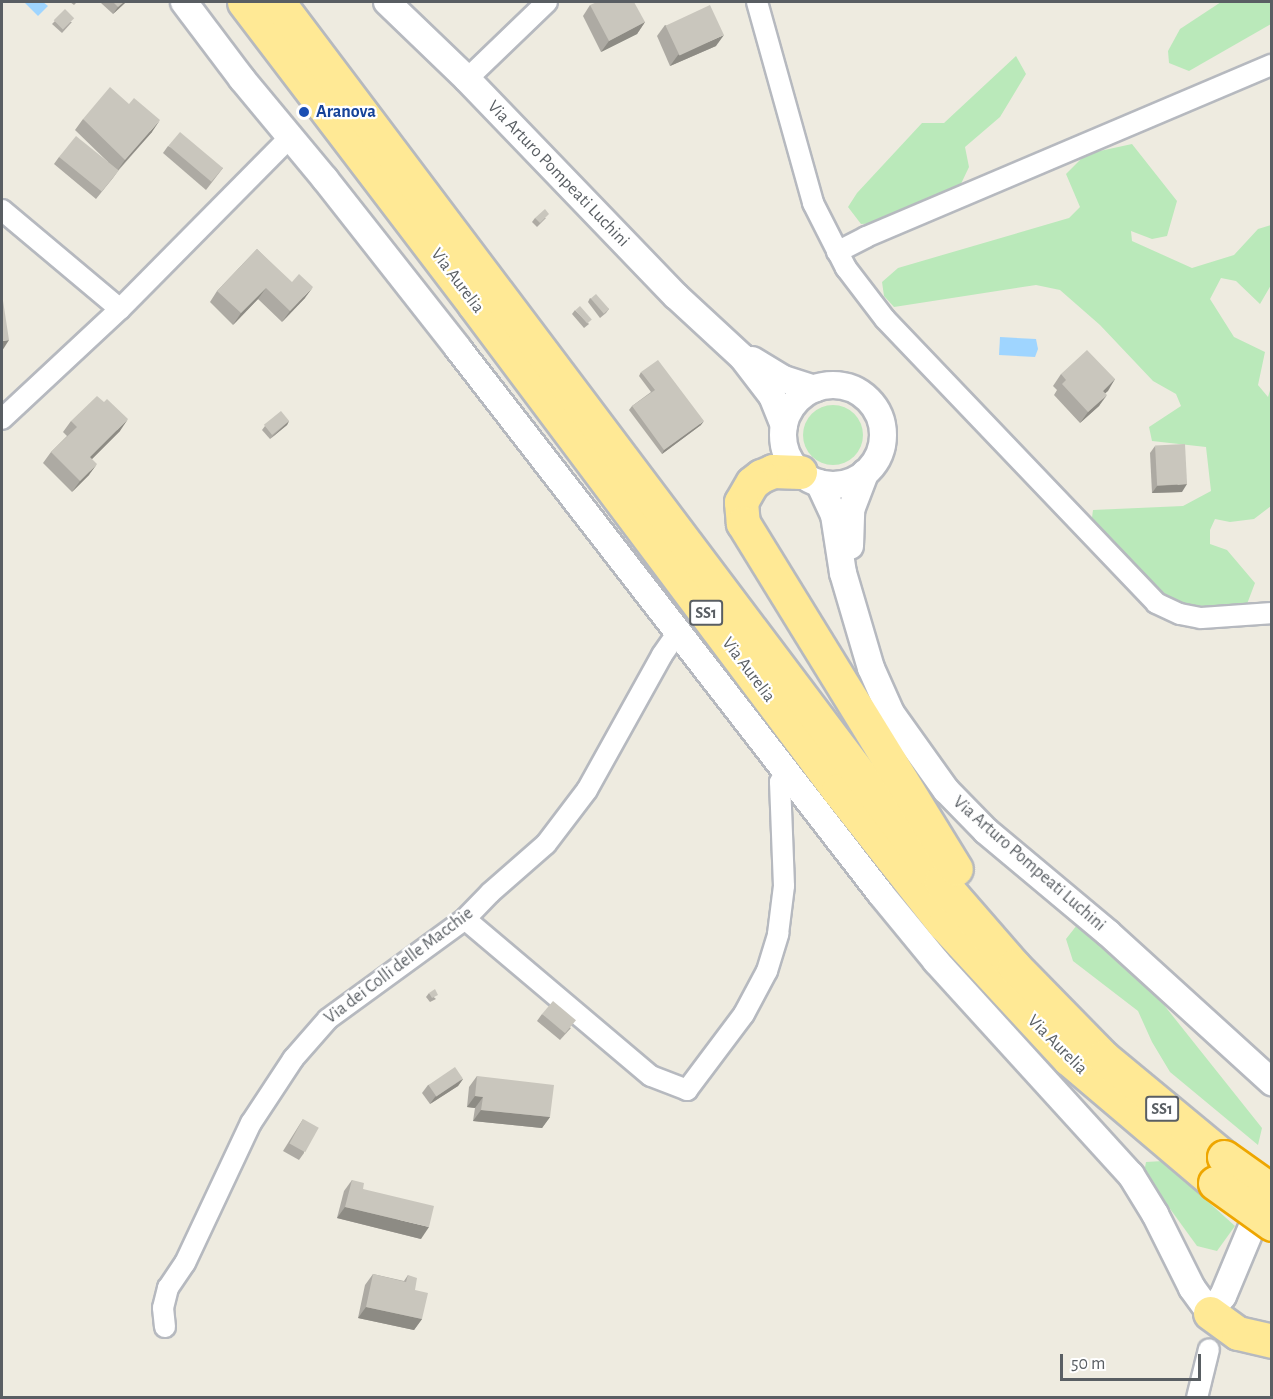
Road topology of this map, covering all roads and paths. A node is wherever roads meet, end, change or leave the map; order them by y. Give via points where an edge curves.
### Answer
1 (184, 2) edge
2 (244, 2) edge
3 (278, 2) edge
4 (387, 2) edge
5 (547, 2) edge
6 (758, 2) edge
7 (1272, 65) edge
8 (467, 79) junction
9 (290, 137) junction
10 (2, 210) edge
11 (837, 252) junction
12 (120, 309) junction
13 (731, 345) junction
14 (814, 389) junction
15 (2, 419) edge
16 (784, 426) junction
17 (865, 473) junction
18 (809, 477) junction
19 (851, 600) junction
20 (1272, 613) edge
21 (678, 631) junction
22 (787, 772) junction
23 (465, 919) junction
24 (1103, 1057) junction
25 (1272, 1082) edge
26 (1219, 1170) junction
27 (1272, 1181) edge
28 (1272, 1191) edge
29 (1272, 1224) edge
30 (1210, 1313) junction
31 (165, 1327) dead end
32 (1272, 1341) edge
33 (1209, 1349) dead end
34 (1197, 1398) edge

1 - 9 street
2 - 26 highway, Via Aurelia / SS1 via 831,781 944,924 1069,1059
3 - 24 highway, Via Aurelia / SS1 via 941,882 1014,966
4 - 8 street, Via Arturo Pompeati Luchini
5 - 8 street
6 - 11 street via 806,183
7 - 11 street
8 - 13 street, Via Arturo Pompeati Luchini via 676,296
9 - 12 street
9 - 21 street
10 - 12 street
11 - 20 street via 885,320 1146,595 1168,610 1190,616 1220,618
12 - 15 street
13 - 14 street, Via Arturo Pompeati Luchini via 770,372
13 - 16 street, Via Arturo Pompeati Luchini via 763,382
14 - 16 street via 800,397
14 - 17 street via 845,386 872,402 880,416 882,447 876,462
16 - 18 street via 786,451
17 - 18 street via 851,482 835,484
17 - 19 street, Via Arturo Pompeati Luchini via 851,510
18 - 19 street, Via Arturo Pompeati Luchini via 834,515
18 - 24 highway via 773,471 761,476 741,502 743,524 944,852
19 - 25 street, Via Arturo Pompeati Luchini via 871,668 891,713 946,790 986,831 1108,933
21 - 22 street
21 - 23 street, Via dei Colli delle Macchie via 597,774 567,818 535,856 490,892
22 - 23 street via 780,782 784,886 778,934 767,971 744,1014 687,1090 651,1076
22 - 30 street via 936,961 1131,1175 1192,1288
23 - 31 street, Via dei Colli delle Macchie via 328,1018 293,1059 251,1123 185,1263 168,1288 163,1308
24 - 26 highway, Via Aurelia / SS1
26 - 28 highway, Via Aurelia / SS1, bridge
26 - 29 highway, Via Aurelia / SS1, bridge
27 - 30 street via 1227,1288
30 - 32 highway via 1238,1333
33 - 34 street

